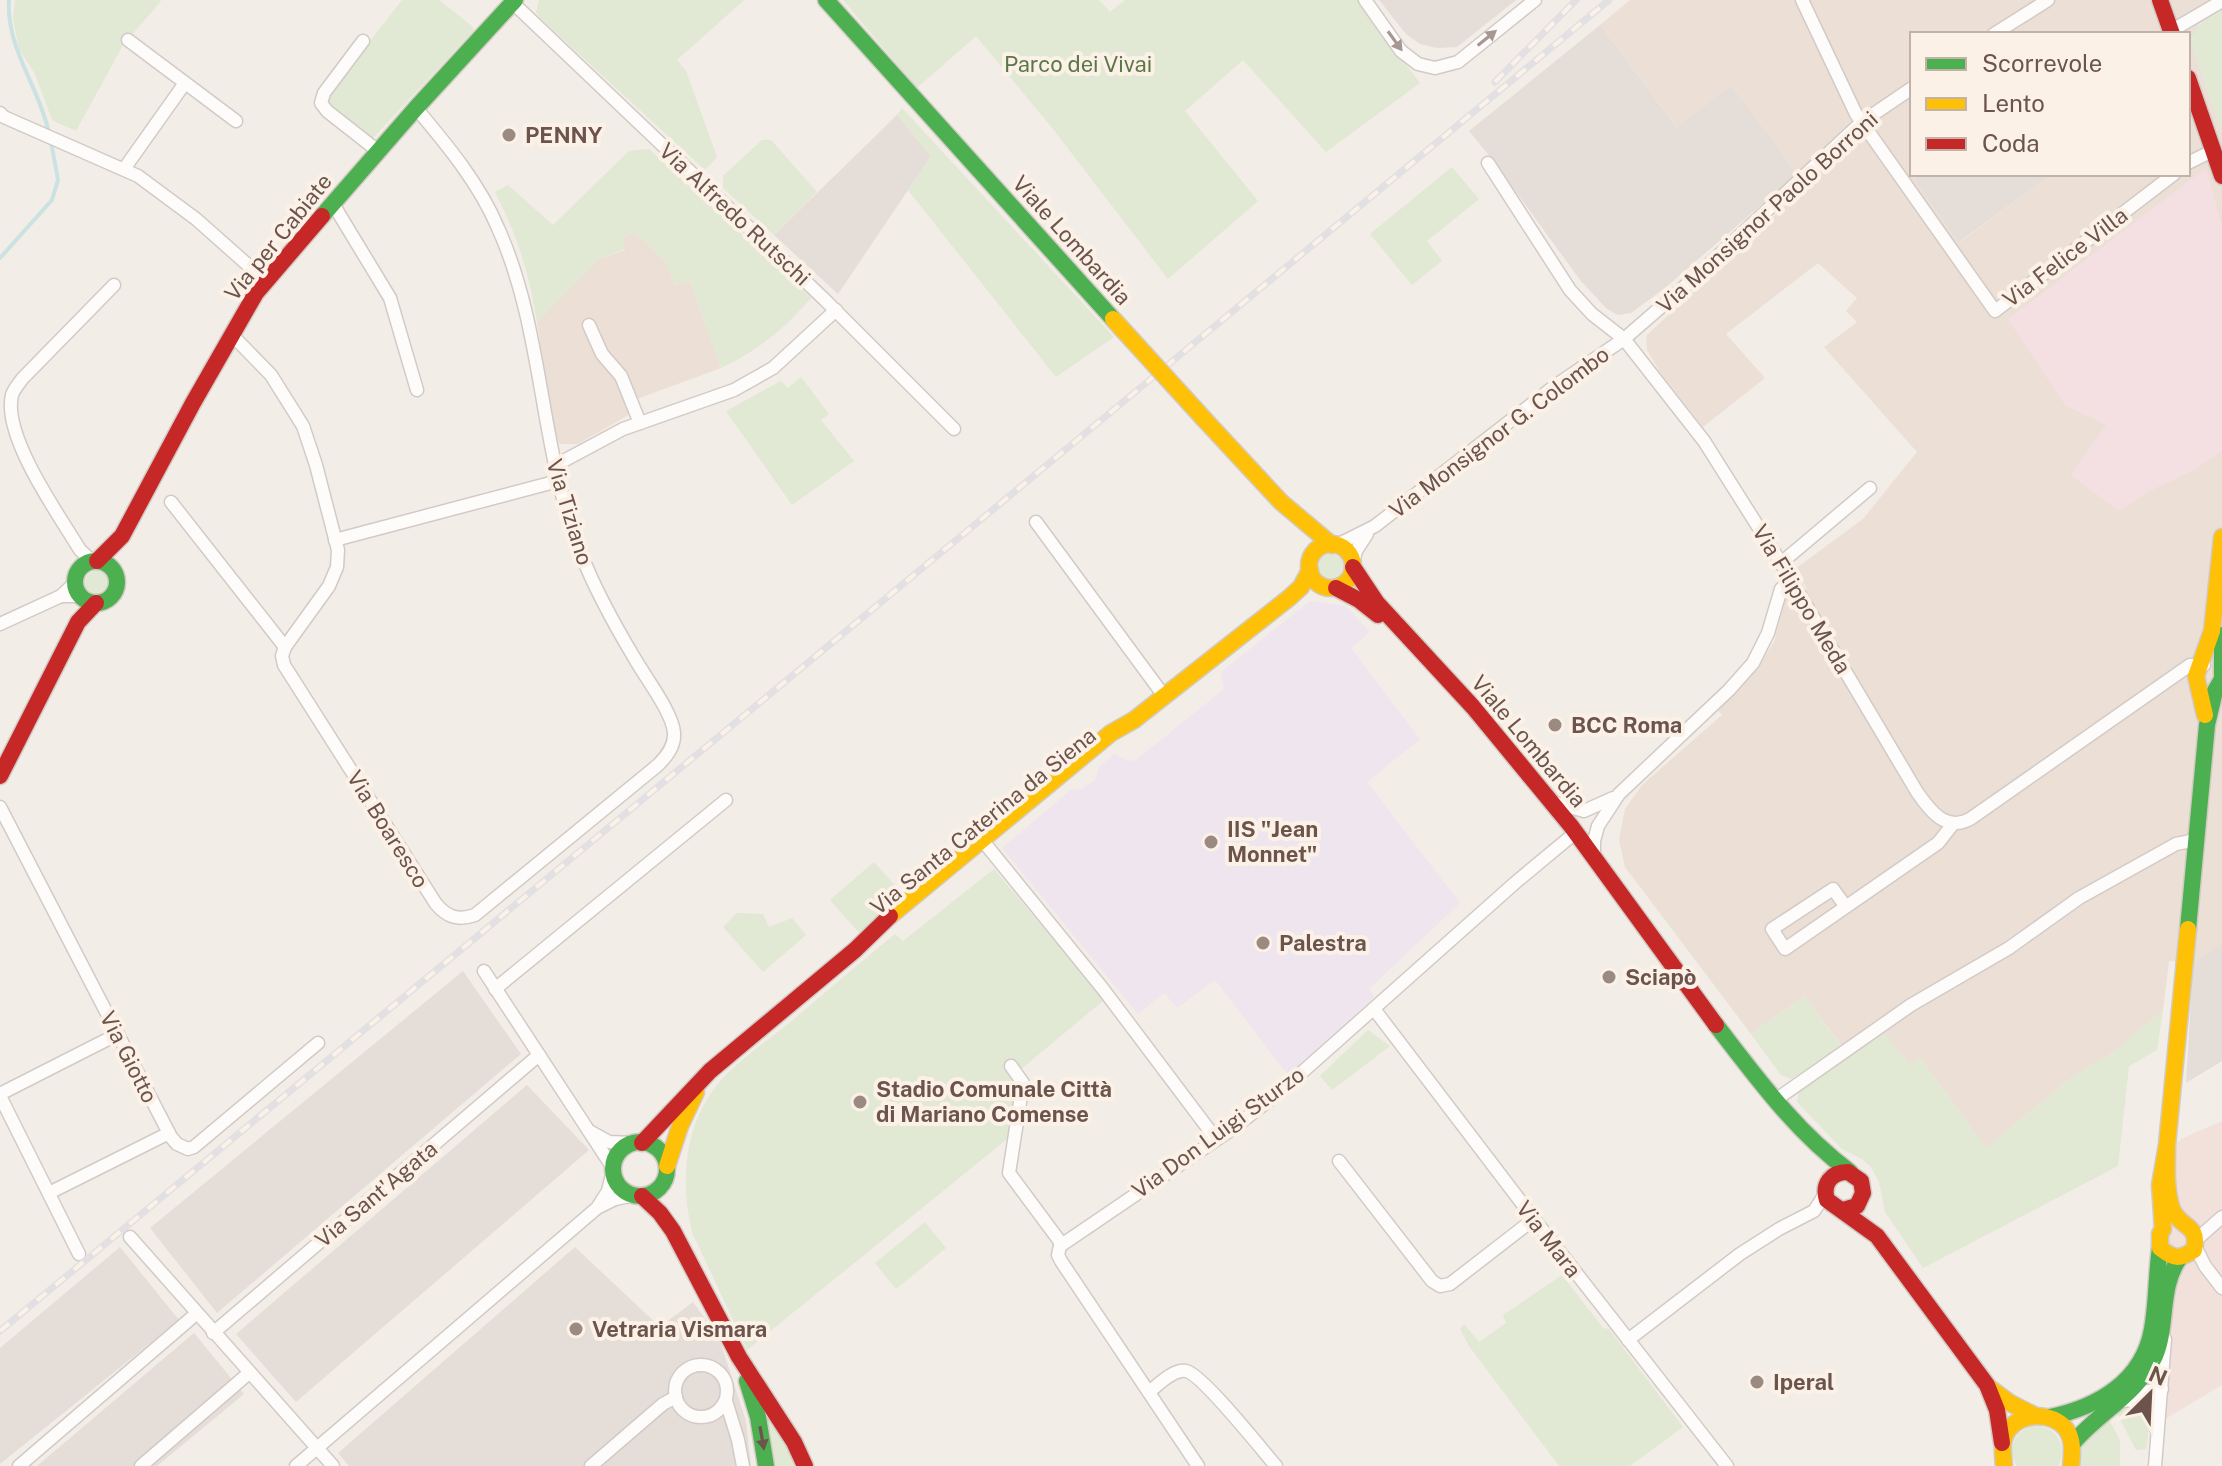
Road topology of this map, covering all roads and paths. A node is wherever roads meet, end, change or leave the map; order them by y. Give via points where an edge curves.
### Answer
1 (826, 0) edge
2 (1365, 0) edge
3 (1535, 0) edge
4 (1802, 0) edge
5 (2048, 0) edge
6 (2160, 0) edge
7 (514, 1) edge
8 (2222, 1) edge
9 (1997, 32) edge
10 (2172, 32) edge
11 (2174, 32) edge
12 (128, 40) dead end
13 (363, 41) dead end
14 (185, 83) junction
15 (2190, 84) edge
16 (1910, 89) edge
17 (416, 108) junction
18 (1, 119) edge
19 (236, 121) dead end
20 (1862, 122) junction
21 (2214, 150) junction
22 (378, 151) junction
23 (2190, 162) edge
24 (1488, 163) dead end
25 (124, 169) junction
26 (2171, 176) edge
27 (2222, 176) edge
28 (333, 204) junction
29 (266, 281) junction
30 (114, 285) dead end
31 (836, 310) junction
32 (589, 325) dead end
33 (231, 334) junction
34 (1624, 339) junction
35 (417, 390) dead end
36 (640, 423) junction
37 (954, 429) dead end
38 (554, 466) junction
39 (558, 481) junction
40 (1870, 488) dead end
41 (171, 502) dead end
42 (1288, 508) junction
43 (1036, 522) dead end
44 (1375, 526) junction
45 (122, 536) junction
46 (2222, 537) edge
47 (335, 540) junction
48 (1334, 545) junction
49 (1781, 563) junction
50 (1311, 564) junction
51 (1353, 565) junction
52 (113, 570) junction
53 (86, 578) junction
54 (1791, 579) junction
55 (1329, 587) junction
56 (1289, 598) junction
57 (0, 624) edge
58 (2222, 635) edge
59 (285, 647) junction
60 (2173, 678) junction
61 (2211, 681) edge
62 (1164, 696) junction
63 (1134, 720) junction
64 (0, 776) edge
65 (1619, 794) junction
66 (726, 800) dead end
67 (1553, 802) junction
68 (0, 807) edge
69 (1953, 824) junction
70 (1569, 838) junction
71 (2196, 840) junction
72 (987, 846) junction
73 (1594, 854) junction
74 (537, 866) joint
75 (1846, 907) junction
76 (855, 950) junction
77 (1661, 952) junction
78 (484, 971) dead end
79 (495, 989) junction
80 (1374, 1009) junction
81 (118, 1034) junction
82 (318, 1043) dead end
83 (539, 1055) junction
84 (1011, 1066) dead end
85 (710, 1071) junction
86 (0, 1095) edge
87 (1774, 1101) junction
88 (588, 1130) junction
89 (169, 1133) junction
90 (1805, 1138) junction
91 (1216, 1139) junction
92 (638, 1143) junction
93 (2167, 1145) junction
94 (1339, 1161) dead end
95 (613, 1169) junction
96 (667, 1169) junction
97 (1850, 1172) junction
98 (1826, 1188) junction
99 (49, 1193) junction
100 (638, 1196) junction
101 (1863, 1197) junction
102 (597, 1208) junction
103 (1840, 1210) junction
104 (1803, 1218) junction
105 (1534, 1219) junction
106 (2217, 1221) edge
107 (2163, 1229) junction
108 (673, 1231) junction
109 (1877, 1236) junction
110 (130, 1237) dead end
111 (2188, 1241) junction
112 (1061, 1243) junction
113 (2160, 1248) junction
114 (79, 1254) dead end
115 (2222, 1288) edge
116 (196, 1314) junction
117 (2163, 1328) junction
118 (213, 1333) junction
119 (1628, 1340) junction
120 (739, 1357) junction
121 (249, 1373) junction
122 (1987, 1385) junction
123 (2162, 1389) junction
124 (1149, 1392) junction
125 (676, 1397) junction
126 (2126, 1397) junction
127 (726, 1401) junction
128 (2042, 1416) junction
129 (2158, 1440) junction
130 (2073, 1443) junction
131 (317, 1448) junction
132 (2001, 1458) edge
133 (19, 1466) edge
134 (141, 1466) edge
135 (296, 1466) edge
136 (333, 1466) edge
137 (591, 1466) edge
138 (743, 1466) edge
139 (766, 1466) edge
140 (805, 1466) edge
141 (1198, 1466) edge
142 (1276, 1466) edge
143 (1727, 1466) edge
144 (2071, 1466) edge
145 (2155, 1466) edge

1 - 42 street, Viale Lombardia, bridge
2 -> 3 street via 1401,51 1418,64 1435,68 1458,62
4 - 20 street
5 - 9 street
6 - 10 street
7 - 17 street, Via per Cabiate
7 - 31 street, Via Alfredo Rutschi
8 - 11 street
12 - 14 street
13 - 22 street via 321,103
14 - 19 street
14 - 25 street
15 - 21 street
16 - 20 street, Via Monsignor Paolo Borroni
17 - 22 street, Via per Cabiate
17 - 38 street, Via Tiziano via 468,174 503,239 525,312
18 - 25 street
20 - 26 street, Via Felice Villa via 1995,311
20 - 34 street, Via Monsignor Paolo Borroni
21 - 23 street
21 - 27 street
22 - 28 street, Via per Cabiate
24 - 34 street, Via Filippo Meda via 1570,290
25 - 29 street via 196,219
28 - 29 street, Via per Cabiate
28 - 35 street via 390,298
29 - 33 street, Via per Cabiate
30 - 53 street via 22,379 12,399 20,446
31 - 36 street via 773,368 747,383
31 - 37 street, Via Alfredo Rutschi
32 - 36 street via 602,354 621,376
33 - 45 street, Via per Cabiate
33 - 47 street via 265,367 299,420
34 - 44 street, Via Monsignor G. Colombo
34 - 49 street, Via Filippo Meda via 1698,433
36 - 38 street
38 - 39 street, Via Tiziano
39 - 47 street
39 - 74 street, Via Tiziano via 591,577 674,736 661,762
40 - 49 street
41 - 59 street, Via Boaresco
42 - 48 street, Viale Lombardia
42 - 50 street, Viale Lombardia via 1307,538
43 - 62 street
44 - 48 street, Via Monsignor G. Colombo
44 - 51 street, Via Monsignor G. Colombo via 1360,544
45 - 52 street, Via per Cabiate
45 - 53 street, Via per Cabiate
46 - 61 street
47 - 59 street via 338,561 332,581
48 - 50 street via 1321,547
48 - 51 street via 1347,551
49 - 54 street, Via Filippo Meda
50 - 55 street via 1312,576
50 - 56 street, Via Santa Caterina da Siena via 1301,587
51 - 55 street via 1350,578
51 - 67 street, Viale Lombardia via 1368,592
52 - 53 street
52 - 53 street, Via per Cabiate via 115,591 108,600
53 - 57 street via 61,596
53 - 64 street via 78,622
54 - 65 street via 1781,589 1764,642 1746,672
54 - 69 street, Via Filippo Meda via 1917,792 1935,814
55 - 56 street, Via Santa Caterina da Siena
55 - 70 street, Viale Lombardia via 1372,610 1414,653
56 - 62 street, Via Santa Caterina da Siena
58 - 61 street
59 - 74 street, Via Boaresco via 286,667 444,912 456,918 475,915
60 - 61 street
60 - 61 street via 2193,664
60 - 69 street via 1981,812
61 - 71 street
62 - 63 street, Via Santa Caterina da Siena
63 - 72 street, Via Santa Caterina da Siena via 1116,741
63 - 76 street, Via Santa Caterina da Siena via 1012,813
65 - 67 street via 1584,811
65 - 73 street via 1598,826
66 - 79 street
67 - 73 street, Viale Lombardia
68 - 81 street, Via Giotto
69 - 75 street via 1938,843
70 - 77 street, Viale Lombardia
70 - 80 street, Via Don Luigi Sturzo
71 - 87 street via 2176,844 2079,898 2003,952 1911,1005
71 - 93 street
72 - 76 street, Via Santa Caterina da Siena
72 - 91 street
73 - 77 street, Viale Lombardia
75 - 75 street via 1833,889 1772,929 1785,949
76 - 85 street, Via Santa Caterina da Siena
77 - 87 street, Viale Lombardia
78 - 79 street
79 - 83 street
80 - 91 street, Via Don Luigi Sturzo via 1281,1091
80 - 105 street, Via Mara
81 - 86 street
81 - 89 street, Via Giotto
82 - 89 street via 194,1147 181,1147
83 - 88 street
83 - 118 street, Via Sant'Agata
84 - 112 street via 1023,1083 1009,1173
85 - 92 street, Via Santa Caterina da Siena
85 - 96 street, Via Santa Caterina da Siena via 686,1111
86 - 99 street
87 - 90 street, Viale Lombardia
88 - 92 street via 609,1142
88 - 95 street
89 - 99 street
90 - 97 street
90 - 98 street via 1820,1161
91 - 112 street, Via Don Luigi Sturzo
92 - 95 street via 619,1152
92 - 96 street via 657,1148
93 - 107 street via 2160,1185
93 - 111 street via 2169,1200
94 - 105 street via 1440,1286 1450,1284
95 - 100 street via 620,1186
95 - 102 street
96 - 100 street via 659,1188
96 - 108 street
97 - 98 street via 1837,1173
97 - 101 street via 1860,1179
98 - 103 street via 1829,1203
98 - 104 street via 1820,1204
99 - 114 street
100 - 102 street
100 - 108 street
101 - 103 street via 1857,1206
101 - 109 street
102 - 131 street
103 - 104 street
103 - 109 street
104 - 119 street via 1740,1254
105 - 119 street, Via Mara
106 - 111 street
107 - 111 street via 2172,1222
107 - 113 street
108 - 120 street
109 - 122 street
110 - 116 street
111 - 113 street via 2168,1256
111 - 115 street
111 - 117 street via 2168,1276
112 - 124 street via 1059,1258
113 - 128 street via 2152,1333 2135,1368 2100,1400 2076,1411
116 - 118 street
116 - 133 street
117 - 123 street
117 - 126 street via 2150,1366
118 - 121 street
119 - 143 street, Via Mara
120 -> 139 street via 758,1417
120 - 140 street
121 - 131 street
121 - 134 street
122 - 128 street via 2010,1403
122 - 132 street via 1997,1410
123 - 126 street
123 - 129 street
124 - 141 street
124 - 142 street via 1175,1373 1191,1373
125 - 127 street via 685,1411 700,1417 715,1413
125 - 127 street via 677,1379 699,1364 722,1375
125 - 137 street
126 - 129 street via 2146,1406
126 - 130 street via 2088,1424
127 - 138 street
128 - 130 street via 2060,1423
128 - 132 street via 2014,1424
129 - 145 street
130 - 144 street
131 - 135 street
131 - 136 street

